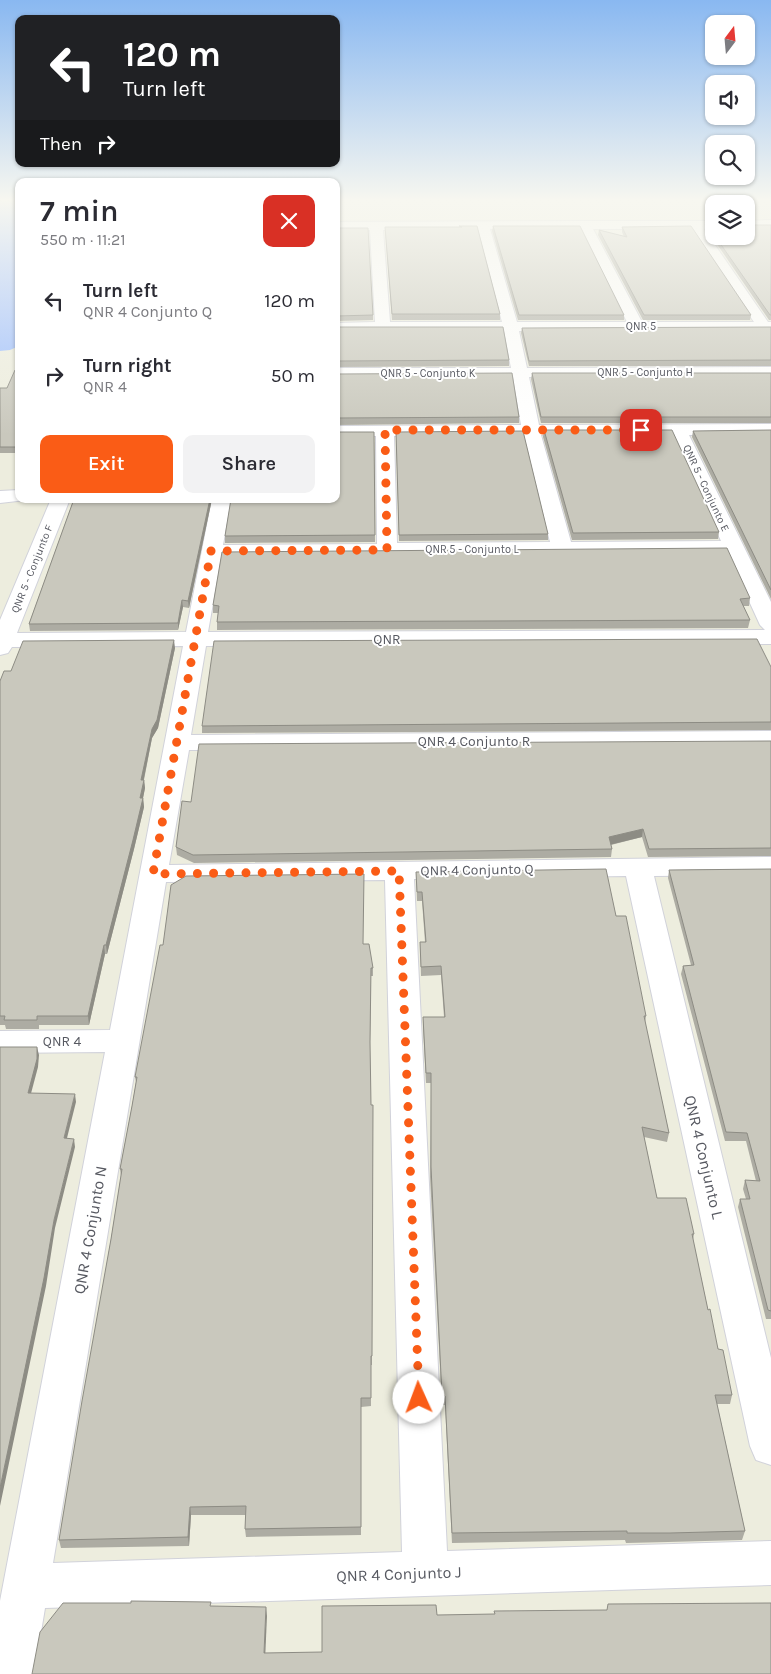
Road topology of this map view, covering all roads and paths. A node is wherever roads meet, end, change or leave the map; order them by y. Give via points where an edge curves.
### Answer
1 (379, 279) edge
2 (497, 279) edge
3 (613, 279) edge
4 (734, 279) edge
5 (382, 326) junction
6 (637, 326) junction
7 (768, 326) edge
8 (340, 327) edge
9 (511, 327) junction
10 (771, 372) edge
11 (340, 373) edge
12 (519, 373) junction
13 (771, 429) edge
14 (385, 430) junction
15 (531, 430) junction
16 (678, 430) junction
17 (340, 431) edge
18 (15, 496) edge
19 (0, 497) edge
20 (58, 503) edge
21 (220, 503) edge
22 (734, 547) junction
23 (562, 548) junction
24 (387, 550) junction
25 (211, 551) junction
26 (771, 625) edge
27 (771, 637) edge
28 (195, 640) junction
29 (1, 644) edge
30 (771, 739) edge
31 (177, 743) junction
32 (771, 866) edge
33 (638, 868) junction
34 (399, 871) junction
35 (153, 874) junction
36 (123, 1041) junction
37 (0, 1042) edge
38 (771, 1446) edge
39 (771, 1563) edge
40 (425, 1573) junction
41 (26, 1586) junction
42 (10, 1674) edge

1 - 5 street
2 - 9 street
3 - 6 street
4 - 7 street
5 - 8 street, QNR 5
5 - 9 street, QNR 5
6 - 7 street, QNR 5
6 - 9 street, QNR 5
9 - 12 street
10 - 12 street, QNR 5 - Conjunto H
11 - 12 street, QNR 5 - Conjunto K
12 - 15 street
13 - 16 street
14 - 15 street
14 - 17 street
14 - 24 street
15 - 16 street
15 - 23 street
16 - 22 street, QNR 5 - Conjunto E
18 - 19 street
20 - 29 street, QNR 5 - Conjunto F
21 - 25 street
22 - 23 street, QNR 5 - Conjunto L
22 - 26 street
23 - 24 street, QNR 5 - Conjunto L
24 - 25 street, QNR 5 - Conjunto L
25 - 28 street
27 - 28 street, QNR
28 - 29 street, QNR
28 - 31 street
30 - 31 street, QNR 4 Conjunto R
31 - 35 street
32 - 33 street, QNR 4 Conjunto Q
33 - 34 street, QNR 4 Conjunto Q
33 - 38 street, QNR 4 Conjunto L
34 - 35 street, QNR 4 Conjunto Q
34 - 40 street
35 - 36 street, QNR 4 Conjunto N
36 - 37 street, QNR 4
36 - 41 street, QNR 4 Conjunto N
39 - 40 street, QNR 4 Conjunto J
40 - 41 street, QNR 4 Conjunto J
41 - 42 street

